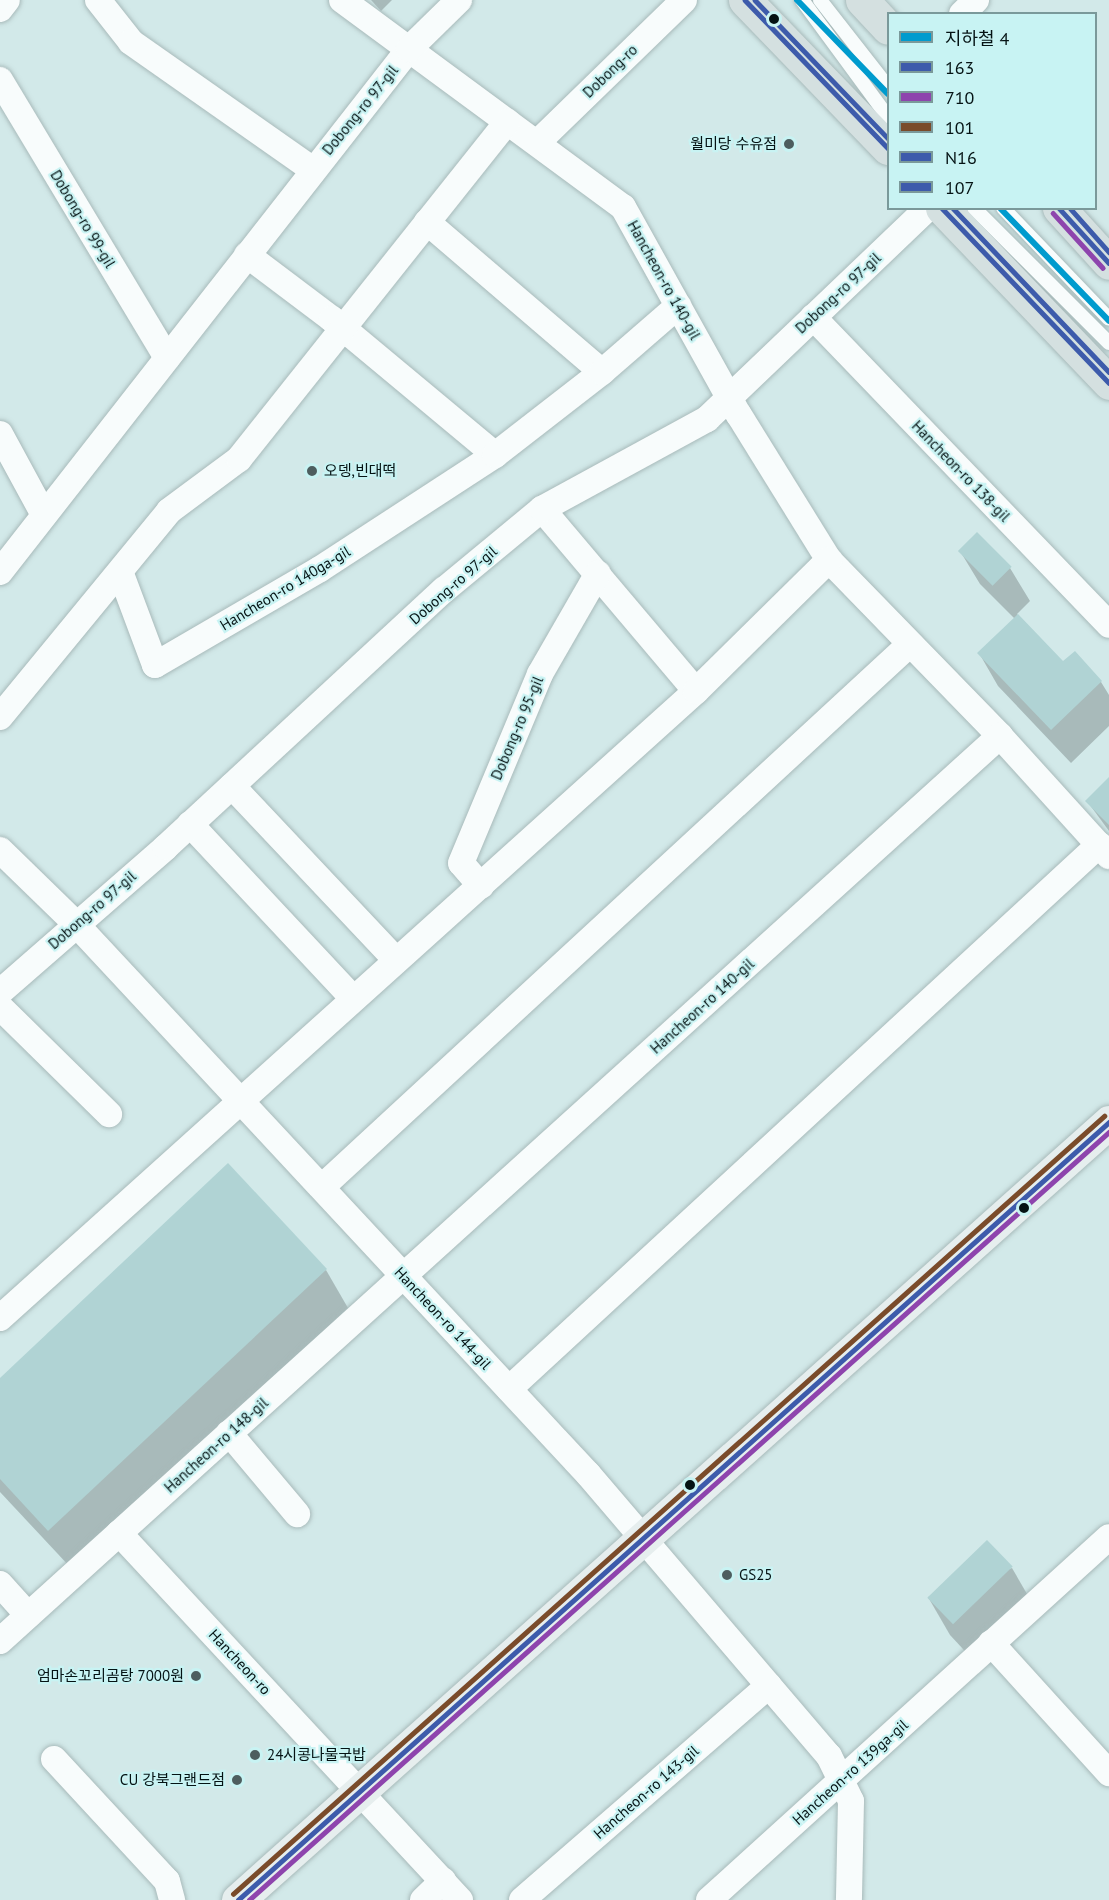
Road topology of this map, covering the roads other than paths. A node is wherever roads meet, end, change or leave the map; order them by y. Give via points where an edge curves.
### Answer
1 (7, 0) edge
2 (99, 0) edge
3 (342, 0) edge
4 (459, 0) edge
5 (684, 0) edge
6 (745, 0) edge
7 (802, 0) edge
8 (820, 0) edge
9 (862, 0) edge
10 (976, 0) edge
11 (0, 9) edge
12 (964, 12) edge
13 (887, 27) edge
14 (409, 50) junction
15 (0, 80) edge
16 (887, 86) edge
17 (887, 116) edge
18 (507, 122) junction
19 (537, 143) junction
20 (887, 147) edge
21 (313, 170) junction
22 (926, 210) edge
23 (944, 210) edge
24 (977, 210) edge
25 (1005, 210) edge
26 (1061, 210) edge
27 (427, 222) junction
28 (247, 255) junction
29 (1109, 263) edge
30 (678, 306) junction
31 (813, 317) junction
32 (1109, 319) edge
33 (340, 329) junction
34 (1109, 343) edge
35 (166, 358) junction
36 (602, 372) junction
37 (1109, 382) edge
38 (729, 396) junction
39 (0, 434) edge
40 (495, 454) junction
41 (543, 509) junction
42 (44, 515) junction
43 (829, 560) junction
44 (0, 572) edge
45 (598, 573) junction
46 (121, 574) junction
47 (1109, 625) edge
48 (910, 644) junction
49 (696, 690) junction
50 (0, 717) edge
51 (1000, 736) junction
52 (232, 786) junction
53 (190, 824) junction
54 (0, 850) edge
55 (1104, 850) edge
56 (481, 886) junction
57 (75, 923) junction
58 (396, 960) junction
59 (0, 992) edge
60 (353, 998) junction
61 (0, 1007) edge
62 (242, 1100) junction
63 (109, 1113) dead end
64 (1109, 1122) edge
65 (322, 1187) junction
66 (404, 1275) junction
67 (0, 1318) edge
68 (509, 1389) junction
69 (229, 1433) junction
70 (297, 1514) dead end
71 (119, 1533) junction
72 (645, 1536) junction
73 (1109, 1536) edge
74 (0, 1584) edge
75 (28, 1615) junction
76 (0, 1641) edge
77 (991, 1643) junction
78 (770, 1685) junction
79 (54, 1759) dead end
80 (1109, 1773) edge
81 (841, 1781) junction
82 (361, 1790) junction
83 (443, 1881) junction
84 (172, 1900) edge
85 (238, 1900) edge
86 (423, 1900) edge
87 (460, 1900) edge
88 (522, 1900) edge
89 (709, 1900) edge
90 (849, 1900) edge

1 - 11 street
2 - 21 street via 130,42
3 - 14 street, Hancheon-ro 140-gil
4 - 14 street, Dobong-ro 97-gil
5 - 19 street, Dobong-ro
6 - 20 main road
7 - 17 lane
8 - 16 lane
9 - 13 main road
10 - 12 street
14 - 18 street, Hancheon-ro 140-gil
14 - 21 street, Dobong-ro 97-gil
15 - 35 street, Dobong-ro 99-gil
18 - 19 street, Hancheon-ro 140-gil
18 - 27 street
19 - 30 street, Hancheon-ro 140-gil via 623,207
21 - 28 street, Dobong-ro 97-gil
22 - 31 street, Dobong-ro 97-gil
23 - 37 main road
24 - 34 lane
25 - 32 lane
26 - 29 main road
27 - 33 street
27 - 36 street
28 - 33 street
28 - 35 street, Dobong-ro 97-gil
30 - 36 street, Hancheon-ro 140ga-gil
30 - 38 street, Hancheon-ro 140-gil
31 - 38 street, Dobong-ro 97-gil
31 - 47 street, Hancheon-ro 138-gil
33 - 40 street
33 - 46 street via 239,459 169,511
35 - 42 street, Dobong-ro 97-gil
36 - 40 street, Hancheon-ro 140ga-gil
38 - 41 street, Dobong-ro 97-gil via 707,419
38 - 43 street, Hancheon-ro 140-gil
39 - 42 street
40 - 46 street, Hancheon-ro 140ga-gil via 320,569 155,665
41 - 45 street
41 - 52 street, Dobong-ro 97-gil via 444,590
42 - 44 street, Dobong-ro 97-gil
43 - 48 street, Hancheon-ro 140-gil
43 - 49 street
45 - 49 street
45 - 56 street, Dobong-ro 95-gil via 540,674 462,863
46 - 50 street
48 - 51 street, Hancheon-ro 140-gil
48 - 65 street
49 - 56 street
51 - 55 street, Hancheon-ro 140-gil
51 - 66 street, Hancheon-ro 140-gil
52 - 53 street, Dobong-ro 97-gil
52 - 58 street
53 - 57 street, Dobong-ro 97-gil
53 - 60 street
54 - 57 street, Hancheon-ro 144-gil
55 - 68 street, Hancheon-ro 140-gil
56 - 58 street
57 - 59 street, Dobong-ro 97-gil
57 - 62 street, Hancheon-ro 144-gil
58 - 60 street
60 - 62 street
61 - 63 street
62 - 65 street, Hancheon-ro 144-gil
62 - 67 street
64 - 72 main road
65 - 66 street, Hancheon-ro 144-gil
66 - 68 street, Hancheon-ro 144-gil
66 - 69 street, Hancheon-ro 148-gil
68 - 72 street, Hancheon-ro 144-gil
69 - 70 street
69 - 71 street, Hancheon-ro 148-gil
71 - 75 street, Hancheon-ro 148-gil
71 - 82 street, Hancheon-ro
72 - 78 street
72 - 82 main road
73 - 77 street, Hancheon-ro 139ga-gil
74 - 75 street
75 - 76 street, Hancheon-ro 148-gil
77 - 80 street
77 - 81 street, Hancheon-ro 139ga-gil
78 - 81 street via 829,1756
78 - 88 street, Hancheon-ro 143-gil
79 - 84 street via 167,1881
81 - 89 street, Hancheon-ro 139ga-gil
81 - 90 street via 851,1801
82 - 83 street, Hancheon-ro
82 - 85 main road
83 - 86 street
83 - 87 street, Hancheon-ro

